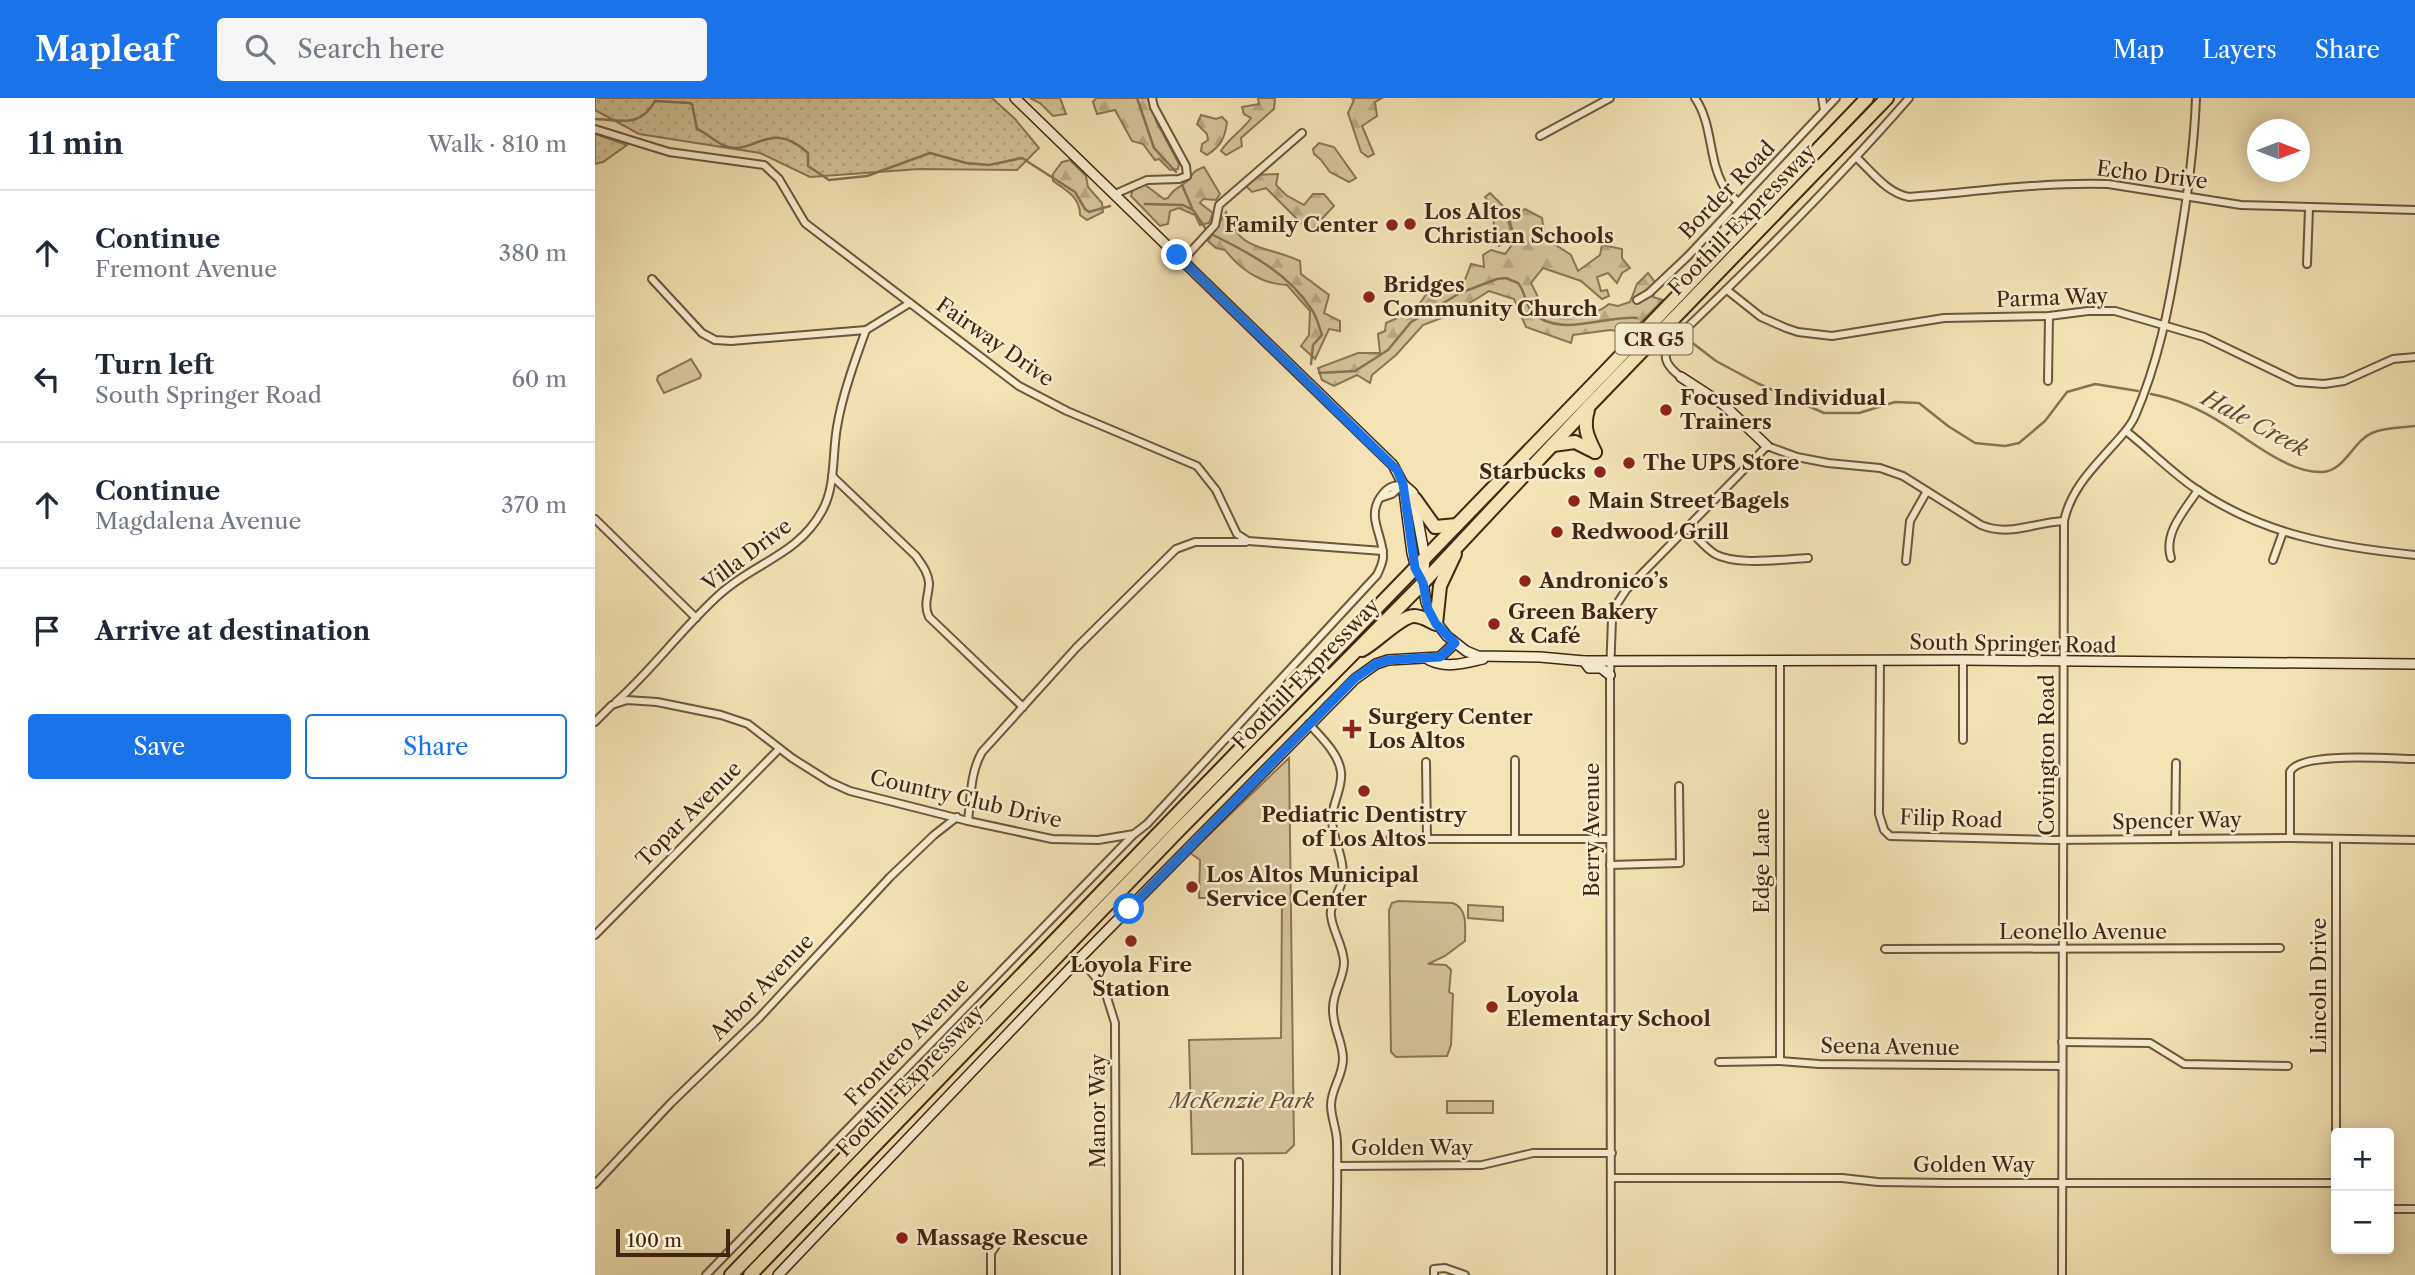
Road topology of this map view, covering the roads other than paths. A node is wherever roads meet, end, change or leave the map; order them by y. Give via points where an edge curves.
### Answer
1 (1015, 98) edge
2 (1152, 98) edge
3 (1610, 98) edge
4 (1695, 98) edge
5 (1822, 98) edge
6 (1836, 98) edge
7 (1867, 98) edge
8 (1887, 98) edge
9 (1909, 98) edge
10 (2196, 98) edge
11 (1824, 110) junction
12 (595, 129) edge
13 (1301, 134) dead end
14 (1540, 136) dead end
15 (1857, 158) junction
16 (1115, 194) junction
17 (2188, 195) junction
18 (1738, 202) junction
19 (2309, 208) junction
20 (2415, 210) edge
21 (1183, 260) junction
22 (2307, 264) dead end
23 (652, 279) dead end
24 (1727, 290) junction
25 (1637, 300) dead end
26 (910, 303) junction
27 (2049, 316) junction
28 (2166, 325) junction
29 (866, 330) junction
30 (2415, 357) edge
31 (1681, 377) joint
32 (2048, 381) dead end
33 (1589, 407) junction
34 (2126, 430) junction
35 (1552, 445) junction
36 (1767, 446) junction
37 (832, 476) junction
38 (1403, 484) junction
39 (2198, 490) junction
40 (1927, 491) junction
41 (1415, 499) junction
42 (595, 519) edge
43 (2064, 521) junction
44 (1458, 525) junction
45 (1687, 528) junction
46 (2283, 532) junction
47 (1248, 541) junction
48 (1461, 543) junction
49 (1383, 551) junction
50 (2415, 555) edge
51 (1425, 558) junction
52 (1808, 558) dead end
53 (2171, 558) dead end
54 (2273, 560) dead end
55 (1906, 561) dead end
56 (1415, 568) junction
57 (1423, 583) junction
58 (696, 618) junction
59 (1436, 624) junction
60 (1455, 643) junction
61 (1352, 655) junction
62 (1488, 657) junction
63 (1428, 659) junction
64 (1780, 660) junction
65 (1880, 660) junction
66 (1963, 660) junction
67 (1584, 661) junction
68 (1610, 661) junction
69 (2065, 662) junction
70 (2415, 664) edge
71 (1610, 675) junction
72 (612, 705) junction
73 (1023, 707) junction
74 (597, 717) edge
75 (1310, 724) junction
76 (1963, 740) dead end
77 (779, 748) junction
78 (2415, 759) edge
79 (1515, 760) dead end
80 (1426, 762) dead end
81 (2176, 763) dead end
82 (1679, 786) dead end
83 (958, 817) junction
84 (968, 821) junction
85 (1134, 834) junction
86 (2290, 838) junction
87 (1389, 839) dead end
88 (1427, 839) junction
89 (1515, 839) junction
90 (1609, 839) junction
91 (2175, 839) junction
92 (2336, 839) junction
93 (2064, 840) junction
94 (2415, 840) edge
95 (1610, 865) junction
96 (595, 935) edge
97 (2280, 948) dead end
98 (1885, 949) dead end
99 (2064, 950) junction
100 (1080, 958) junction
101 (2062, 1042) junction
102 (1780, 1061) junction
103 (1719, 1062) dead end
104 (2061, 1066) junction
105 (2288, 1066) dead end
106 (2336, 1128) edge
107 (1612, 1153) junction
108 (1239, 1162) dead end
109 (1337, 1166) junction
110 (1612, 1178) junction
111 (2062, 1182) junction
112 (2331, 1183) edge
113 (595, 1184) edge
114 (2394, 1209) edge
115 (2415, 1209) edge
116 (999, 1241) dead end
117 (1434, 1272) edge
118 (706, 1275) edge
119 (731, 1275) edge
120 (750, 1275) edge
121 (778, 1275) edge
122 (991, 1275) edge
123 (1116, 1275) edge
124 (1239, 1275) edge
125 (1336, 1275) edge
126 (1465, 1275) edge
127 (1611, 1275) edge
128 (2062, 1275) edge

1 - 16 street
2 - 16 street via 1187,166 1187,176 1147,180
3 - 14 street
4 - 18 street via 1707,122 1724,187
5 - 11 street
6 - 11 street, Border Road
7 - 44 highway, Foothill Expressway / CR G5
8 - 33 highway, Foothill Expressway / CR G5
9 - 15 street
10 - 17 street, Covington Road
11 - 18 street, Border Road
12 - 26 street, Fairway Drive via 669,152 764,165 779,179 805,223
13 - 21 street via 1219,205 1215,225
15 - 17 street, Echo Drive via 1896,193 1909,197 2088,183
15 - 24 street
16 - 21 street
17 - 19 street, Echo Drive via 2241,205
17 - 28 street, Covington Road
18 - 25 street, Border Road via 1688,256
19 - 20 street, Echo Drive
19 - 22 street
21 - 38 street via 1388,459
23 - 29 street via 702,333 715,340
24 - 27 street, Parma Way via 1771,321 1798,332 1832,336 1937,319
24 - 31 street via 1666,349 1666,362
26 - 29 street
26 - 47 street, Fairway Drive via 1019,386 1197,466 1216,490 1237,534
27 - 28 street, Parma Way via 2115,311
27 - 32 street
28 - 30 street, Parma Way via 2204,337 2297,382 2344,380 2393,359
28 - 34 street, Covington Road via 2140,405
29 - 37 street, Villa Drive via 837,426
31 - 36 street via 1724,405
33 - 35 highway, Foothill Expressway / CR G5
33 - 35 highway via 1584,423 1595,452 1575,442
34 - 39 street
34 - 43 street, Covington Road via 2077,487
35 - 48 highway, Foothill Expressway / CR G5
36 - 40 street via 1808,460 1880,468
36 - 45 street, Berry Avenue
37 - 58 street, Villa Drive via 823,509 796,544 720,593
37 - 73 street via 916,556 927,572 929,617
38 - 41 street
38 - 49 street via 1376,505
38 - 56 street
39 - 46 street
39 - 53 street via 2172,530
40 - 43 street via 1993,530 2013,531
40 - 55 street via 1910,521
41 - 44 highway via 1435,527
41 - 51 street
42 - 58 street
43 - 69 street, Covington Road
44 - 51 highway, Foothill Expressway / CR G5
45 - 52 street via 1724,558
45 - 68 street, Berry Avenue via 1626,590 1613,610
46 - 50 street via 2348,548
46 - 54 street
47 - 49 street
47 - 73 street via 1195,542 1176,549
48 - 57 highway, Foothill Expressway / CR G5
48 - 59 highway via 1442,580
49 - 85 street via 1377,575
51 - 56 highway, Foothill Expressway / CR G5
51 - 57 street
56 - 57 street
56 - 119 highway, Foothill Expressway / CR G5
57 - 59 street, South Springer Road
57 - 61 highway, Foothill Expressway / CR G5
58 - 72 street, Villa Drive
59 - 60 street, South Springer Road
59 - 61 highway via 1410,616
60 - 62 street, South Springer Road
60 - 63 street via 1440,657
61 - 120 highway, Foothill Expressway / CR G5
62 - 63 street via 1461,665 1438,665
62 - 67 street, South Springer Road
63 - 75 street via 1376,664 1355,678
64 - 65 street, South Springer Road
64 - 68 street, South Springer Road
64 - 102 street, Edge Lane
65 - 66 street, South Springer Road
65 - 93 street, Filip Road via 1879,814 1890,836
66 - 69 street, South Springer Road
66 - 76 street
67 - 68 street, South Springer Road
67 - 71 street via 1589,668 1601,668
68 - 71 street, Berry Avenue
69 - 70 street, South Springer Road
69 - 93 street, Covington Road
71 - 90 street, Berry Avenue
72 - 74 street
72 - 77 street, Country Club Drive via 647,701 730,717 748,724
73 - 84 street via 990,741 977,762
75 - 100 street
75 - 109 street via 1341,770 1332,817 1343,872 1331,912 1343,959 1332,1009 1343,1056 1331,1107
77 - 83 street, Country Club Drive via 838,786
77 - 96 street, Topar Avenue
78 - 86 street via 2323,758 2298,763 2290,772
79 - 89 street
80 - 88 street
81 - 91 street
82 - 95 street via 1680,863
83 - 84 street, Country Club Drive
83 - 113 street, Arbor Avenue via 890,877
84 - 85 street, Country Club Drive via 1075,841
85 - 118 street, Frontero Avenue
86 - 91 street, Spencer Way
86 - 92 street, Spencer Way
87 - 88 street
88 - 89 street
89 - 90 street
90 - 95 street, Berry Avenue
91 - 93 street, Spencer Way
92 - 94 street, Spencer Way
92 - 106 street, Lincoln Drive
93 - 99 street, Covington Road
95 - 107 street, Berry Avenue
97 - 99 street, Leonello Avenue
98 - 99 street, Leonello Avenue
99 - 101 street, Covington Road
100 - 121 street
100 - 123 street, Manor Way via 1104,988 1115,1023
101 - 104 street, Covington Road
101 - 105 street via 2150,1043 2184,1064
102 - 103 street, Seena Avenue
102 - 104 street, Seena Avenue
104 - 111 street, Covington Road
107 - 109 street, Golden Way via 1533,1153 1482,1166
107 - 110 street, Berry Avenue
108 - 124 street
109 - 125 street
110 - 111 street, Golden Way
110 - 127 street, Berry Avenue
111 - 112 street, Golden Way
111 - 128 street, Covington Road
114 - 115 street
116 - 122 street via 991,1253
117 - 126 street via 1445,1268

